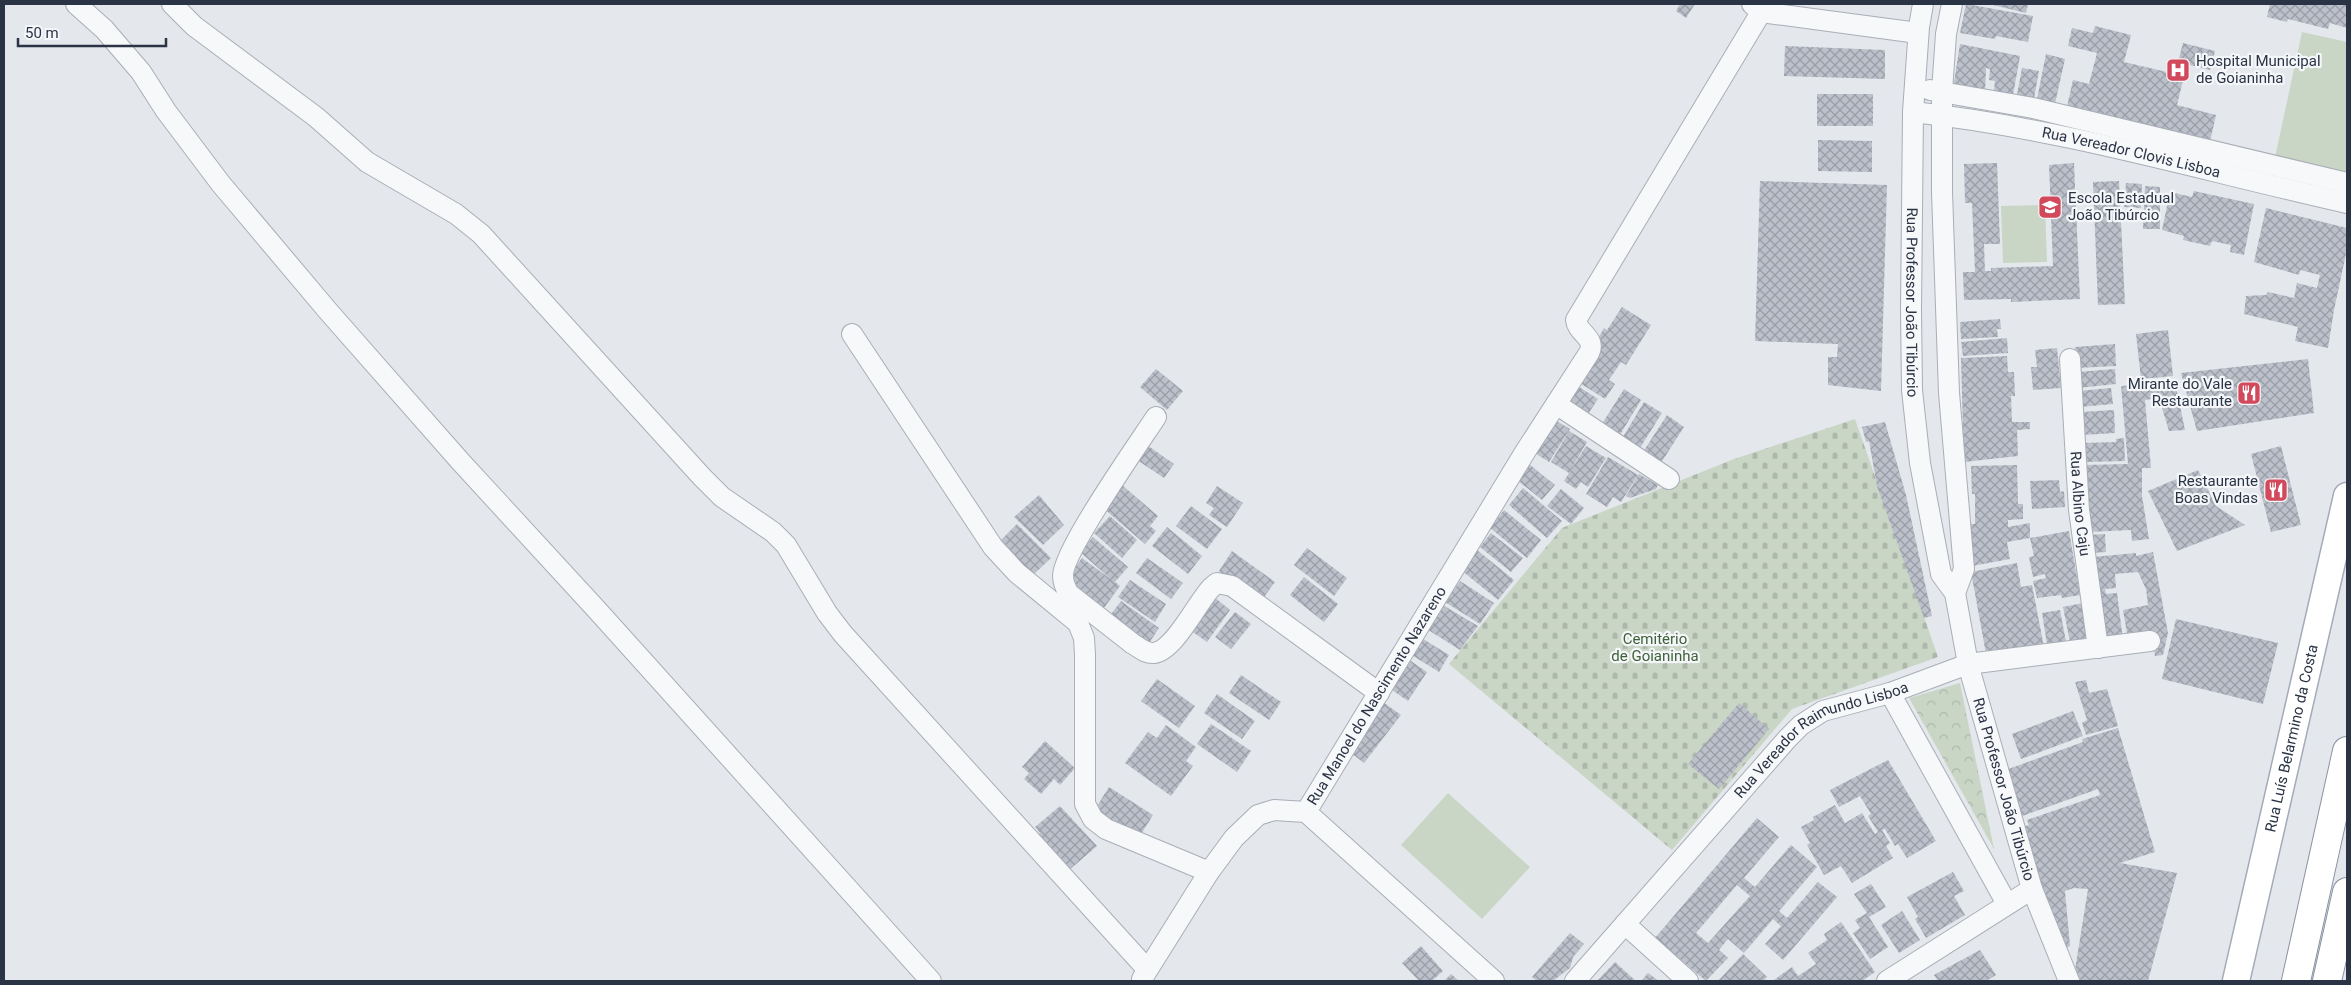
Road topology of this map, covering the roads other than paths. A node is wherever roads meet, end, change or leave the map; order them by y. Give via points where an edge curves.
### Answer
1 (76, 4) edge
2 (172, 4) edge
3 (1923, 4) edge
4 (1952, 4) edge
5 (1760, 6) edge
6 (1918, 33) junction
7 (1914, 90) junction
8 (1942, 91) junction
9 (1913, 112) junction
10 (1942, 115) junction
11 (2116, 127) junction
12 (2111, 148) junction
13 (2212, 162) junction
14 (2347, 182) edge
15 (2347, 203) edge
16 (852, 334) dead end
17 (2070, 359) dead end
18 (1556, 404) junction
19 (1156, 418) dead end
20 (1670, 479) dead end
21 (2347, 496) edge
22 (1955, 593) junction
23 (2150, 642) dead end
24 (2098, 648) junction
25 (1968, 664) junction
26 (1378, 693) junction
27 (1890, 693) junction
28 (2347, 751) edge
29 (1306, 812) junction
30 (1209, 872) junction
31 (2032, 889) junction
32 (2347, 892) edge
33 (2007, 904) junction
34 (1625, 924) junction
35 (1144, 975) edge
36 (931, 981) edge
37 (1494, 981) edge
38 (1576, 981) edge
39 (1688, 981) edge
40 (1887, 981) edge
41 (2069, 981) edge
42 (2236, 981) edge
43 (2296, 981) edge
44 (2327, 981) edge

1 - 36 street via 116,42 141,72 221,184 361,349
2 - 35 street via 194,26 316,117 367,162 456,214 481,234 702,477 722,497 773,532 786,545 827,613 844,634
3 - 6 street, Rua Professor João Tibúrcio
4 - 8 street, Rua Professor João Tibúrcio via 1946,34
5 - 6 street
5 - 18 street, Rua Manoel do Nascimento Nazareno via 1578,316 1577,326 1592,344
6 - 7 street, Rua Professor João Tibúrcio
7 - 8 street, Rua Vereador Clovis Lisboa
7 - 9 street, Rua Professor João Tibúrcio
8 - 10 street, Rua Professor João Tibúrcio
8 - 11 street, Rua Vereador Clovis Lisboa
9 - 10 street, Rua Vereador Clovis Lisboa
9 - 22 street, Rua Professor João Tibúrcio via 1911,321 1914,418 1941,574
10 - 12 street, Rua Vereador Clovis Lisboa
10 - 22 street, Rua Professor João Tibúrcio via 1949,393 1964,569
11 - 12 street
11 - 13 street, Rua Vereador Clovis Lisboa
12 - 13 street, Rua Vereador Clovis Lisboa
13 - 14 street, Rua Vereador Clovis Lisboa
13 - 15 street, Rua Vereador Clovis Lisboa
16 - 30 street via 993,547 1017,573 1078,623 1084,638 1085,654 1085,804 1093,819 1106,829
17 - 24 street, Rua Albino Caju via 2079,510
18 - 20 street
18 - 26 street, Rua Manoel do Nascimento Nazareno
19 - 26 street via 1078,540 1062,575 1069,594 1133,644 1153,653 1174,639 1211,588 1217,583 1232,586
21 - 42 main road, Rua Luís Belarmino da Costa
22 - 25 street, Rua Professor João Tibúrcio
23 - 24 street, Rua Vereador Raimundo Lisboa
24 - 25 street, Rua Vereador Raimundo Lisboa
25 - 27 street, Rua Vereador Raimundo Lisboa
25 - 31 street, Rua Professor João Tibúrcio
26 - 29 street, Rua Manoel do Nascimento Nazareno
27 - 33 street
27 - 34 street, Rua Vereador Raimundo Lisboa via 1824,711 1801,725
28 - 43 highway
29 - 30 street via 1274,810 1258,815 1234,838
29 - 37 street, Rua Manoel do Nascimento Nazareno
30 - 35 street
31 - 33 street
31 - 41 street, Rua Professor João Tibúrcio
32 - 44 highway
33 - 40 street
34 - 38 street, Rua Vereador Raimundo Lisboa
34 - 39 street

